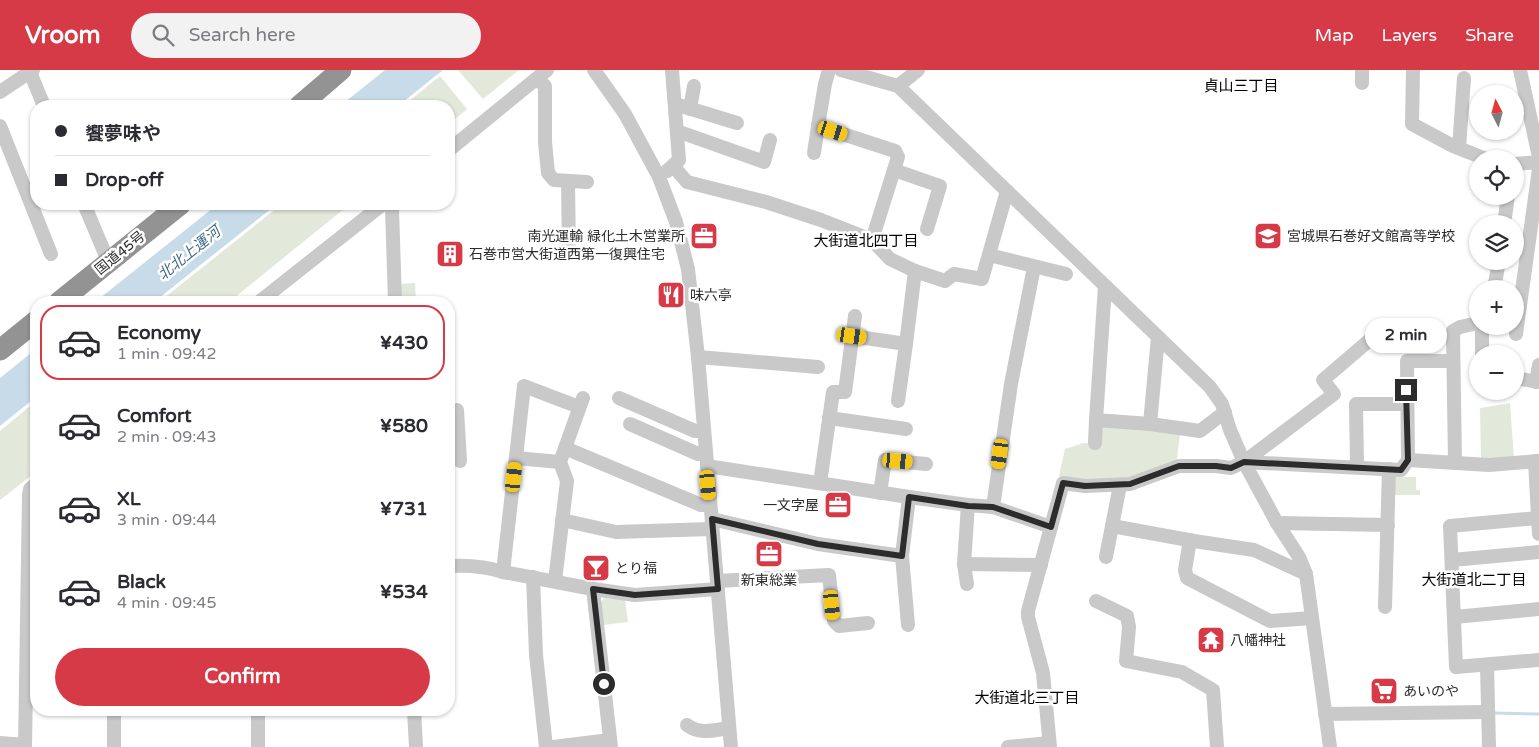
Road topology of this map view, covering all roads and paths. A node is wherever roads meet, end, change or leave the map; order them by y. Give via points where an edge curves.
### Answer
1 (341, 70) edge
2 (594, 70) edge
3 (672, 70) edge
4 (829, 70) edge
5 (918, 70) edge
6 (1413, 70) edge
7 (1520, 70) edge
8 (847, 71) edge
9 (28, 72) edge
10 (542, 74) edge
11 (1464, 78) dead end
12 (694, 86) dead end
13 (898, 86) junction
14 (0, 92) edge
15 (41, 100) edge
16 (307, 100) edge
17 (675, 104) junction
18 (690, 109) junction
19 (737, 123) dead end
20 (0, 126) edge
21 (818, 126) junction
22 (677, 131) junction
23 (770, 140) dead end
24 (455, 145) edge
25 (1459, 148) junction
26 (814, 152) dead end
27 (1469, 152) edge
28 (1539, 157) edge
29 (1539, 162) edge
30 (1524, 163) edge
31 (674, 167) junction
32 (1539, 169) edge
33 (894, 170) junction
34 (658, 177) junction
35 (568, 180) junction
36 (587, 182) dead end
37 (1007, 190) junction
38 (30, 201) edge
39 (33, 210) edge
40 (86, 210) edge
41 (174, 210) edge
42 (377, 210) edge
43 (392, 210) edge
44 (927, 229) dead end
45 (872, 240) junction
46 (51, 254) dead end
47 (568, 255) dead end
48 (989, 255) junction
49 (108, 263) junction
50 (1034, 267) junction
51 (915, 271) junction
52 (1066, 274) dead end
53 (1524, 280) edge
54 (1105, 286) junction
55 (67, 296) edge
56 (270, 296) edge
57 (395, 296) edge
58 (855, 316) dead end
59 (1469, 325) edge
60 (30, 326) edge
61 (1386, 326) dead end
62 (852, 336) junction
63 (1158, 337) junction
64 (906, 344) junction
65 (0, 350) edge
66 (698, 357) junction
67 (1453, 361) junction
68 (1539, 366) edge
69 (818, 367) dead end
70 (1524, 380) edge
71 (1538, 382) edge
72 (619, 398) dead end
73 (898, 402) dead end
74 (1406, 404) junction
75 (457, 410) dead end
76 (1225, 412) junction
77 (830, 418) junction
78 (1096, 420) junction
79 (630, 424) dead end
80 (1150, 424) junction
81 (906, 429) dead end
82 (704, 430) junction
83 (1095, 443) dead end
84 (565, 448) junction
85 (516, 458) junction
86 (706, 459) junction
87 (1408, 460) junction
88 (460, 461) dead end
89 (1537, 461) edge
90 (560, 462) junction
91 (1244, 462) junction
92 (1455, 463) junction
93 (926, 464) dead end
94 (1358, 467) junction
95 (1390, 469) junction
96 (820, 483) junction
97 (1120, 485) junction
98 (30, 489) edge
99 (880, 493) junction
100 (909, 497) junction
101 (968, 506) junction
102 (993, 507) junction
103 (711, 518) junction
104 (1538, 518) junction
105 (562, 520) junction
106 (1278, 523) junction
107 (1388, 525) junction
108 (1112, 526) junction
109 (1051, 527) junction
110 (1539, 534) edge
111 (1190, 540) junction
112 (1539, 552) edge
113 (902, 556) junction
114 (1106, 557) dead end
115 (1452, 560) junction
116 (964, 564) junction
117 (455, 566) edge
118 (1041, 566) junction
119 (503, 572) junction
120 (1306, 574) junction
121 (533, 577) junction
122 (555, 581) junction
123 (967, 584) dead end
124 (717, 585) junction
125 (593, 589) junction
126 (1096, 601) dead end
127 (1385, 608) dead end
128 (1539, 609) edge
129 (1454, 617) junction
130 (1312, 618) junction
131 (868, 622) dead end
132 (908, 625) dead end
133 (1539, 660) edge
134 (1487, 665) junction
135 (1487, 712) junction
136 (1325, 714) junction
137 (114, 716) edge
138 (258, 716) edge
139 (414, 716) edge
140 (687, 725) dead end
141 (730, 728) junction
142 (0, 743) edge
143 (611, 744) edge
144 (1049, 745) edge
145 (25, 746) edge
146 (114, 747) edge
147 (258, 747) edge
148 (416, 747) edge
149 (546, 747) edge
150 (553, 747) edge
151 (731, 747) edge
152 (1008, 747) edge
153 (1217, 747) edge
154 (1330, 747) edge
155 (1489, 747) edge

1 - 16 highway
2 - 34 street via 625,114
3 - 17 street
4 - 21 street
5 - 13 street
6 - 25 street via 1412,124
7 - 28 street
8 - 13 street
9 - 14 street
9 - 15 street
10 - 24 street
10 - 35 street via 548,174 554,180
11 - 25 street
12 - 18 street
13 - 37 street
17 - 18 street
17 - 22 street
18 - 19 street
20 - 38 street
21 - 26 street
21 - 33 street via 895,151 898,157
22 - 23 street via 764,162
22 - 31 street via 679,160
25 - 27 street
29 - 30 street
31 - 34 street
31 - 45 street via 687,182 766,202
32 - 53 street
33 - 44 street via 940,186
33 - 45 street
34 - 66 street via 682,244
35 - 36 street
35 - 47 street
37 - 48 street
37 - 54 street
39 - 46 street
40 - 49 street
41 - 49 highway, 国道45号
42 - 56 street
43 - 57 street
45 - 51 street via 890,259
48 - 50 street
48 - 51 street via 982,279 954,274 945,281
49 - 55 highway, 国道45号
50 - 52 street
50 - 102 street via 1010,384
51 - 64 street
54 - 63 street
54 - 78 street
58 - 62 street
59 - 67 street via 1453,331
60 - 65 highway
61 - 91 street via 1323,380 1334,394
62 - 64 street
62 - 77 street via 846,392 834,392
63 - 76 street via 1210,387
63 - 80 street
64 - 73 street
66 - 69 street
66 - 82 street
67 - 74 street via 1407,361
67 - 92 street
68 - 71 street
70 - 71 street
72 - 82 street via 695,432
74 - 87 street
74 - 94 street via 1356,404
75 - 88 street
76 - 80 street via 1200,431
76 - 91 street
77 - 81 street
77 - 96 street
78 - 80 street
78 - 83 street
79 - 86 street
82 - 86 street
84 - 85 street via 581,403 524,386
84 - 90 street
84 - 103 street via 701,505
85 - 90 street
85 - 119 street
86 - 96 street
86 - 103 street
87 - 92 street
87 - 95 street via 1401,470
89 - 92 street
89 - 104 street
90 - 105 street via 567,481
91 - 94 street
91 - 97 street via 1231,468 1179,466
91 - 106 street
93 - 99 street via 885,460
94 - 95 street
95 - 107 street
96 - 99 street
97 - 108 street
97 - 109 street via 1063,483
98 - 145 street
99 - 100 street
100 - 101 street
100 - 113 street
101 - 102 street
101 - 116 street
102 - 109 street
103 - 105 street via 633,533
103 - 113 street via 818,544
103 - 124 street
104 - 110 street
104 - 115 street via 1450,526
105 - 122 street
106 - 107 street
106 - 120 street
107 - 127 street
108 - 111 street
108 - 114 street
109 - 118 street
111 - 120 street via 1254,550
111 - 130 street via 1185,570 1187,578 1270,621
112 - 115 street
113 - 132 street
115 - 129 street
116 - 118 street
116 - 123 street
117 - 119 street via 489,567
118 - 144 street via 1028,617 1043,672
119 - 121 street
120 - 130 street
121 - 122 street
121 - 149 street via 536,655
122 - 125 street
124 - 125 street via 635,595
124 - 131 street via 829,575 834,620 839,626
124 - 141 street
125 - 143 street
126 - 153 street via 1126,616 1129,627 1126,661 1182,672 1213,690
128 - 129 street
129 - 134 street via 1456,667
130 - 136 street
133 - 134 street
134 - 135 street
135 - 136 street
135 - 155 street
136 - 154 street
137 - 146 street
138 - 147 street
139 - 148 street
140 - 141 street via 702,731
141 - 151 street
142 - 145 street
143 - 150 street
144 - 152 street

